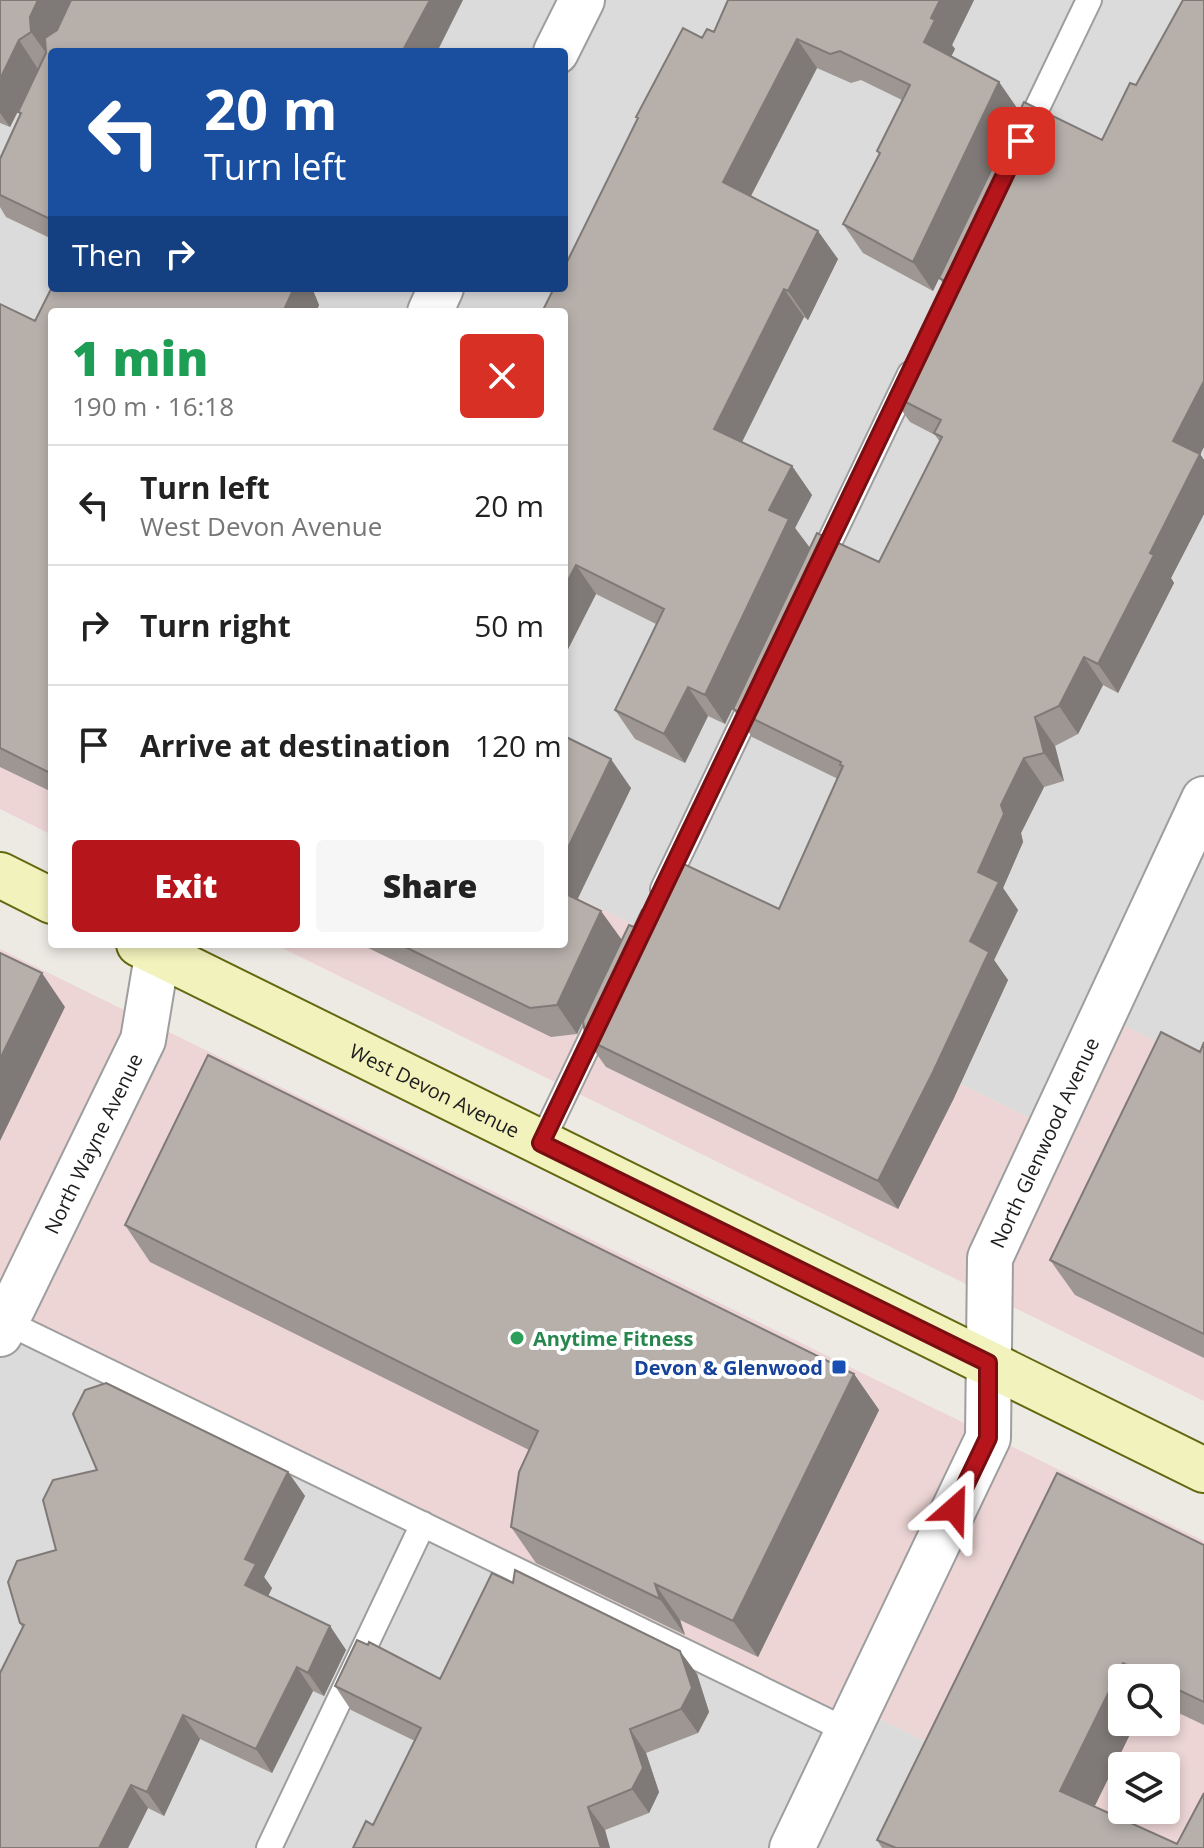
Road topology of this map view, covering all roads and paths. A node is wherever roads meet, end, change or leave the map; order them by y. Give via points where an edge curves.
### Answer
1 (582, 0) edge
2 (1089, 0) edge
3 (558, 48) edge
4 (1014, 157) edge
5 (918, 357) edge
6 (808, 585) edge
7 (767, 671) edge
8 (1204, 799) edge
9 (0, 875) edge
10 (48, 899) edge
11 (651, 913) edge
12 (152, 948) edge
13 (154, 948) edge
14 (610, 999) edge
15 (541, 1143) junction
16 (2, 1325) edge
17 (988, 1363) junction
18 (1204, 1470) edge
19 (423, 1524) junction
20 (848, 1731) junction
21 (269, 1848) edge
22 (792, 1848) edge

1 - 3 street
2 - 4 lane
5 - 6 lane
7 - 11 lane
8 - 17 street, North Glenwood Avenue via 990,1258
9 - 10 main road
12 - 16 street, North Wayne Avenue via 143,1040
13 - 15 main road, West Devon Avenue
14 - 15 lane
15 - 17 main road, West Devon Avenue
16 - 19 lane
17 - 18 main road, West Devon Avenue
17 - 20 street, North Glenwood Avenue via 988,1438
19 - 20 lane
19 - 21 lane
20 - 22 street, North Glenwood Avenue

